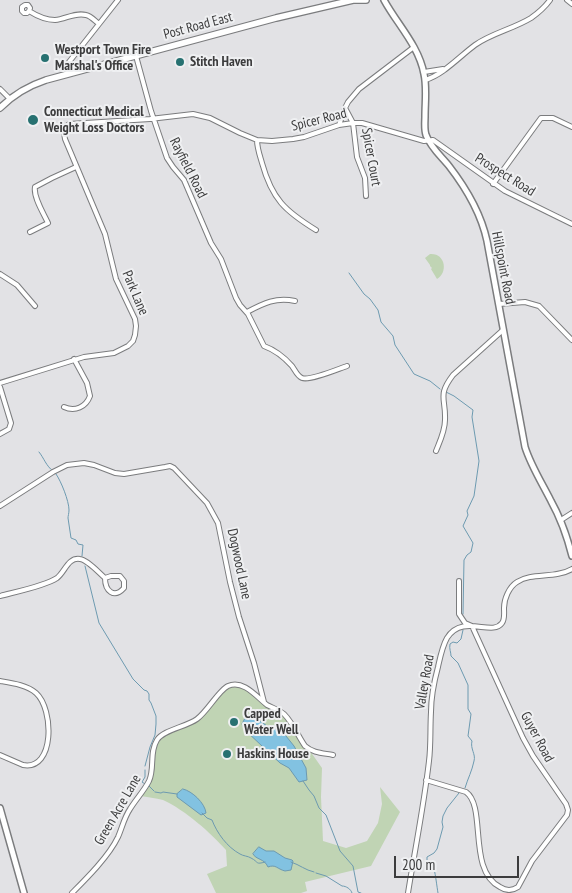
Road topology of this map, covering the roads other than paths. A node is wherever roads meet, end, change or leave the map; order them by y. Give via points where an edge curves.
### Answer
1 (30, 0) edge
2 (118, 0) edge
3 (353, 0) edge
4 (366, 0) edge
5 (384, 0) edge
6 (550, 0) edge
7 (567, 0) edge
8 (572, 4) edge
9 (28, 5) junction
10 (30, 11) junction
11 (99, 24) junction
12 (414, 47) junction
13 (136, 56) junction
14 (445, 68) junction
15 (424, 72) junction
16 (68, 74) junction
17 (425, 80) junction
18 (0, 89) edge
19 (10, 99) junction
20 (0, 108) edge
21 (345, 108) junction
22 (154, 118) junction
23 (353, 122) junction
24 (69, 124) joint
25 (339, 125) junction
26 (572, 128) edge
27 (257, 140) junction
28 (429, 141) junction
29 (76, 167) junction
30 (493, 184) junction
31 (366, 196) dead end
32 (572, 224) edge
33 (316, 230) dead end
34 (30, 232) dead end
35 (0, 274) edge
36 (295, 301) dead end
37 (498, 304) junction
38 (35, 306) dead end
39 (247, 312) junction
40 (503, 330) junction
41 (572, 340) edge
42 (74, 359) junction
43 (347, 366) dead end
44 (0, 383) edge
45 (0, 387) edge
46 (64, 407) dead end
47 (0, 434) edge
48 (436, 451) dead end
49 (0, 506) edge
50 (572, 513) edge
51 (561, 520) junction
52 (572, 556) edge
53 (572, 569) edge
54 (105, 578) junction
55 (459, 582) dead end
56 (0, 596) edge
57 (472, 626) junction
58 (0, 681) edge
59 (260, 686) junction
60 (251, 691) junction
61 (264, 702) junction
62 (333, 754) dead end
63 (0, 755) edge
64 (426, 780) junction
65 (0, 808) edge
66 (24, 893) edge
67 (72, 893) edge
68 (408, 893) edge

1 - 9 street
2 - 11 street
3 - 4 main road, Post Road East
3 - 13 main road, Post Road East
5 - 12 street, Hillspoint Road
6 - 14 street via 532,17 494,34
7 - 8 street
9 - 10 street
9 - 10 street via 22,9 26,13
10 - 11 street via 41,18 56,20 74,14 88,15
11 - 16 street via 69,62
12 - 15 street, Hillspoint Road
12 - 21 street via 359,89
13 - 16 main road, Post Road East
13 - 22 street, Rayfield Road
14 - 15 street
14 - 17 street
15 - 17 street, Hillspoint Road
16 - 19 main road, Post Road East via 33,85
17 - 28 street, Hillspoint Road via 425,128
18 - 19 street
19 - 20 main road, Post Road East
21 - 23 street
21 - 25 street
22 - 24 street, Spicer Road
22 - 27 street, Spicer Road via 200,115
22 - 39 street, Rayfield Road via 169,162 184,180 236,298
23 - 25 street, Spicer Road
23 - 28 street, Spicer Road
23 - 31 street, Spicer Court
24 - 29 street, Park Lane via 64,133
25 - 27 street, Spicer Road via 294,139
26 - 30 street via 553,118 541,118
27 - 33 street via 266,177 278,200 289,212
28 - 30 street, Prospect Road via 433,140
28 - 37 street, Hillspoint Road via 455,174 480,216
29 - 34 street via 35,187 48,223
29 - 42 street, Park Lane via 105,234 115,275 136,326 134,340 123,349 112,354
30 - 32 street, Prospect Road
35 - 38 street via 17,284
36 - 39 street via 276,300
37 - 40 street, Hillspoint Road
37 - 41 street via 525,302 540,306
39 - 43 street, Rayfield Road via 264,346 276,352 304,379
40 - 48 street via 446,383 444,429
40 - 51 street, Hillspoint Road via 526,451
42 - 44 street, Park Lane
42 - 46 street via 90,396 81,407
45 - 47 street via 11,423 10,429
49 - 59 street, Dogwood Lane via 67,465 84,463 124,474 174,468 207,504 218,523 239,617
50 - 51 street
51 - 52 street, Hillspoint Road
53 - 57 street, Valley Road via 518,581 507,596 500,625 493,628
54 - 54 street via 120,576 124,588 112,593
54 - 56 street via 86,561 77,559 52,581
55 - 57 street via 458,614
57 - 64 street, Valley Road via 463,626 452,632 442,650 431,703
57 - 64 street, Guyer Road via 533,756 566,804 567,815 532,861 518,886 506,890 492,881 483,864 470,795
58 - 63 street via 23,686 36,693 46,709 49,728 45,750 34,764 23,765
59 - 60 street
59 - 61 street, Dogwood Lane
60 - 61 street, Green Acre Lane
60 - 67 street, Green Acre Lane via 236,684 227,686 202,715 159,737 153,748 150,780 129,810 118,836
61 - 62 street, Green Acre Lane via 284,714 305,746 315,752
64 - 68 street, Valley Road
65 - 66 street

